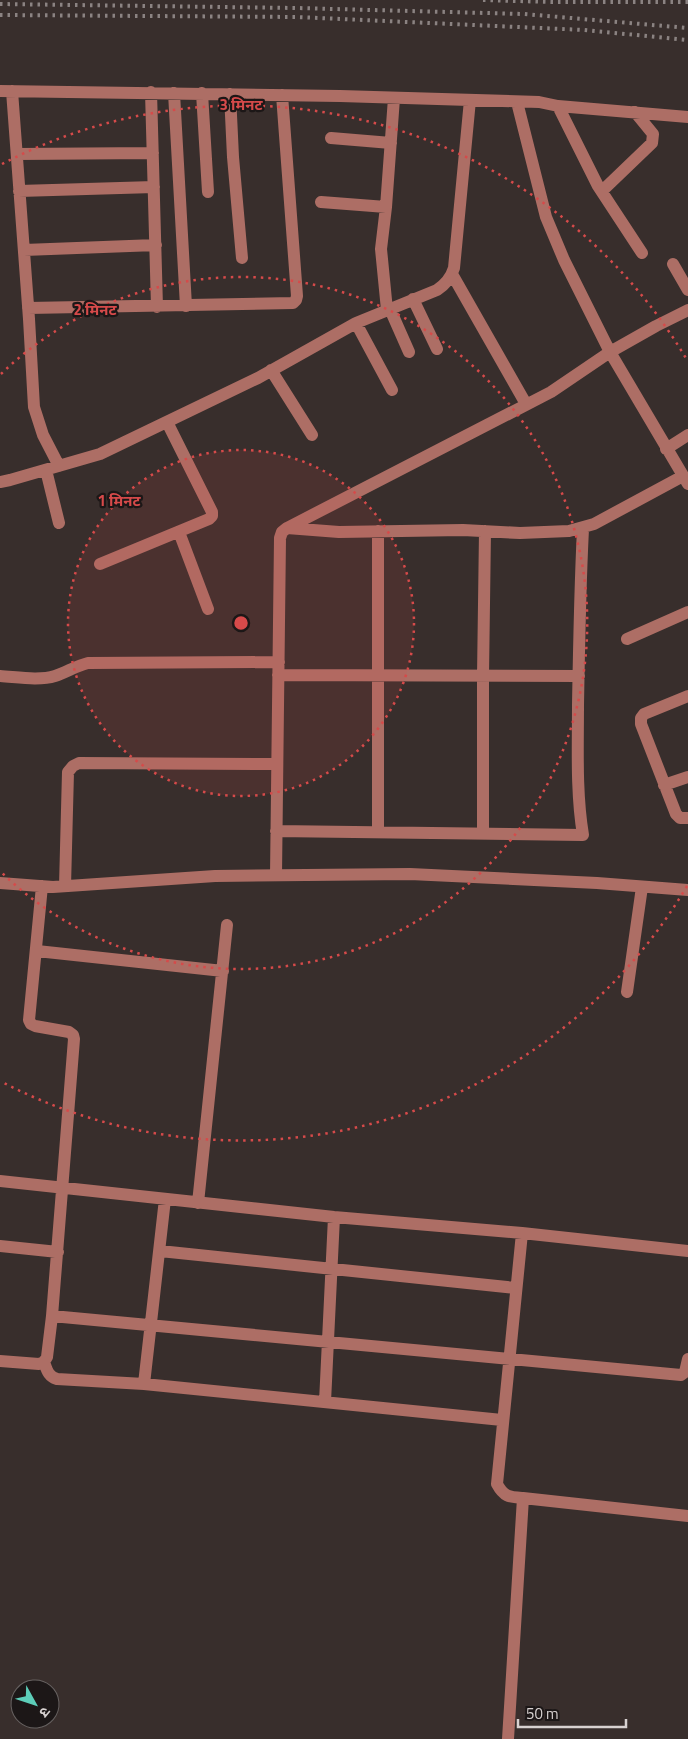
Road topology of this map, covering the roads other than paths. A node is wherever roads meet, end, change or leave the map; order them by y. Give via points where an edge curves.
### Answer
1 (6, 91) edge
2 (151, 92) junction
3 (174, 93) junction
4 (202, 94) junction
5 (230, 94) junction
6 (282, 95) junction
7 (394, 98) junction
8 (470, 100) junction
9 (517, 102) junction
10 (558, 106) junction
11 (635, 112) junction
12 (688, 117) edge
13 (331, 138) dead end
14 (391, 143) junction
15 (153, 153) junction
16 (17, 154) junction
17 (154, 187) junction
18 (19, 191) junction
19 (208, 192) dead end
20 (602, 192) junction
21 (321, 202) dead end
22 (386, 208) junction
23 (156, 245) junction
24 (24, 250) junction
25 (642, 253) dead end
26 (242, 258) dead end
27 (673, 264) dead end
28 (452, 274) junction
29 (688, 290) edge
30 (413, 299) junction
31 (186, 306) junction
32 (157, 307) junction
33 (28, 308) junction
34 (389, 309) junction
35 (688, 310) edge
36 (356, 323) junction
37 (437, 349) dead end
38 (409, 352) dead end
39 (610, 352) junction
40 (271, 370) junction
41 (392, 390) dead end
42 (526, 404) junction
43 (168, 422) junction
44 (688, 434) edge
45 (312, 435) dead end
46 (666, 450) junction
47 (52, 468) junction
48 (685, 480) edge
49 (0, 482) edge
50 (59, 523) dead end
51 (287, 528) junction
52 (582, 529) junction
53 (378, 531) junction
54 (179, 532) junction
55 (485, 532) junction
56 (100, 564) dead end
57 (208, 609) dead end
58 (688, 612) edge
59 (628, 639) dead end
60 (279, 662) junction
61 (0, 676) edge
62 (278, 676) junction
63 (380, 676) junction
64 (483, 676) junction
65 (579, 676) junction
66 (688, 696) edge
67 (277, 764) junction
68 (688, 778) edge
69 (664, 785) junction
70 (688, 818) edge
71 (276, 831) junction
72 (378, 832) junction
73 (483, 833) junction
74 (276, 875) junction
75 (0, 882) edge
76 (42, 886) junction
77 (65, 886) junction
78 (642, 887) junction
79 (688, 890) edge
80 (227, 925) dead end
81 (36, 951) junction
82 (222, 971) junction
83 (627, 992) dead end
84 (0, 1181) edge
85 (63, 1189) junction
86 (165, 1199) junction
87 (198, 1203) junction
88 (334, 1217) junction
89 (522, 1233) junction
90 (0, 1246) edge
91 (160, 1251) junction
92 (688, 1251) edge
93 (58, 1252) junction
94 (332, 1269) junction
95 (516, 1288) junction
96 (52, 1316) junction
97 (150, 1325) junction
98 (329, 1342) junction
99 (509, 1358) junction
100 (688, 1359) edge
101 (0, 1361) edge
102 (44, 1362) junction
103 (144, 1384) junction
104 (326, 1402) junction
105 (502, 1420) junction
106 (523, 1498) junction
107 (688, 1516) edge
108 (508, 1739) edge

1 - 2 street
1 - 16 street
2 - 3 street
2 - 15 street
3 - 4 street
3 - 31 street
4 - 5 street
4 - 19 street
5 - 6 street
5 - 26 street
6 - 7 street
6 - 31 street via 296,300 293,303
7 - 8 street
7 - 14 street
8 - 9 street
8 - 28 street
9 - 10 street
9 - 39 street via 546,217
10 - 11 street
10 - 20 street
11 - 12 street
11 - 20 street via 653,134 652,143
13 - 14 street
14 - 22 street
15 - 16 street
15 - 17 street
16 - 18 street
17 - 18 street
17 - 23 street
18 - 24 street
20 - 25 street
21 - 22 street
22 - 34 street via 381,249
23 - 24 street
23 - 32 street
24 - 33 street
27 - 29 street
28 - 30 street via 444,285
28 - 42 street
30 - 34 street
30 - 37 street
31 - 32 street
32 - 33 street
33 - 47 street via 34,407
34 - 36 street
34 - 38 street
35 - 39 street
36 - 40 street
36 - 41 street
39 - 42 street via 551,392
39 - 46 street
40 - 43 street
40 - 45 street
42 - 51 street
43 - 47 street via 95,456
43 - 54 street via 212,512 209,519
44 - 46 street
46 - 48 street
47 - 49 street
47 - 50 street
48 - 52 street
51 - 53 street
51 - 60 street via 280,538
52 - 55 street via 545,533
52 - 65 street
53 - 55 street
53 - 63 street
54 - 56 street
54 - 57 street
55 - 64 street
58 - 59 street
60 - 61 street via 88,663 45,678
60 - 62 street
62 - 63 street
62 - 67 street
63 - 64 street
63 - 72 street
64 - 65 street
64 - 73 street
65 - 73 street via 578,749 583,835
66 - 69 street via 641,718
67 - 71 street
67 - 77 street via 73,766 68,772
68 - 69 street
69 - 70 street via 676,814 680,818
71 - 72 street
71 - 74 street
72 - 73 street
74 - 77 street
74 - 78 street via 410,874
75 - 76 street
76 - 77 street
76 - 81 street
78 - 79 street
78 - 83 street
80 - 82 street
81 - 82 street
81 - 85 street via 29,1020 34,1026 69,1032 74,1039
82 - 87 street
84 - 85 street
85 - 86 street
85 - 93 street
86 - 87 street
86 - 91 street
87 - 88 street
88 - 89 street
88 - 94 street
89 - 92 street
89 - 95 street
90 - 93 street
91 - 94 street
91 - 97 street
93 - 96 street
94 - 95 street
94 - 98 street
95 - 99 street
96 - 97 street
96 - 102 street
97 - 98 street
97 - 103 street
98 - 99 street
98 - 104 street
99 - 100 street via 681,1375
99 - 105 street
101 - 102 street
102 - 103 street via 47,1372 57,1379
103 - 104 street
104 - 105 street
105 - 106 street via 497,1484 509,1497
106 - 107 street
106 - 108 street

